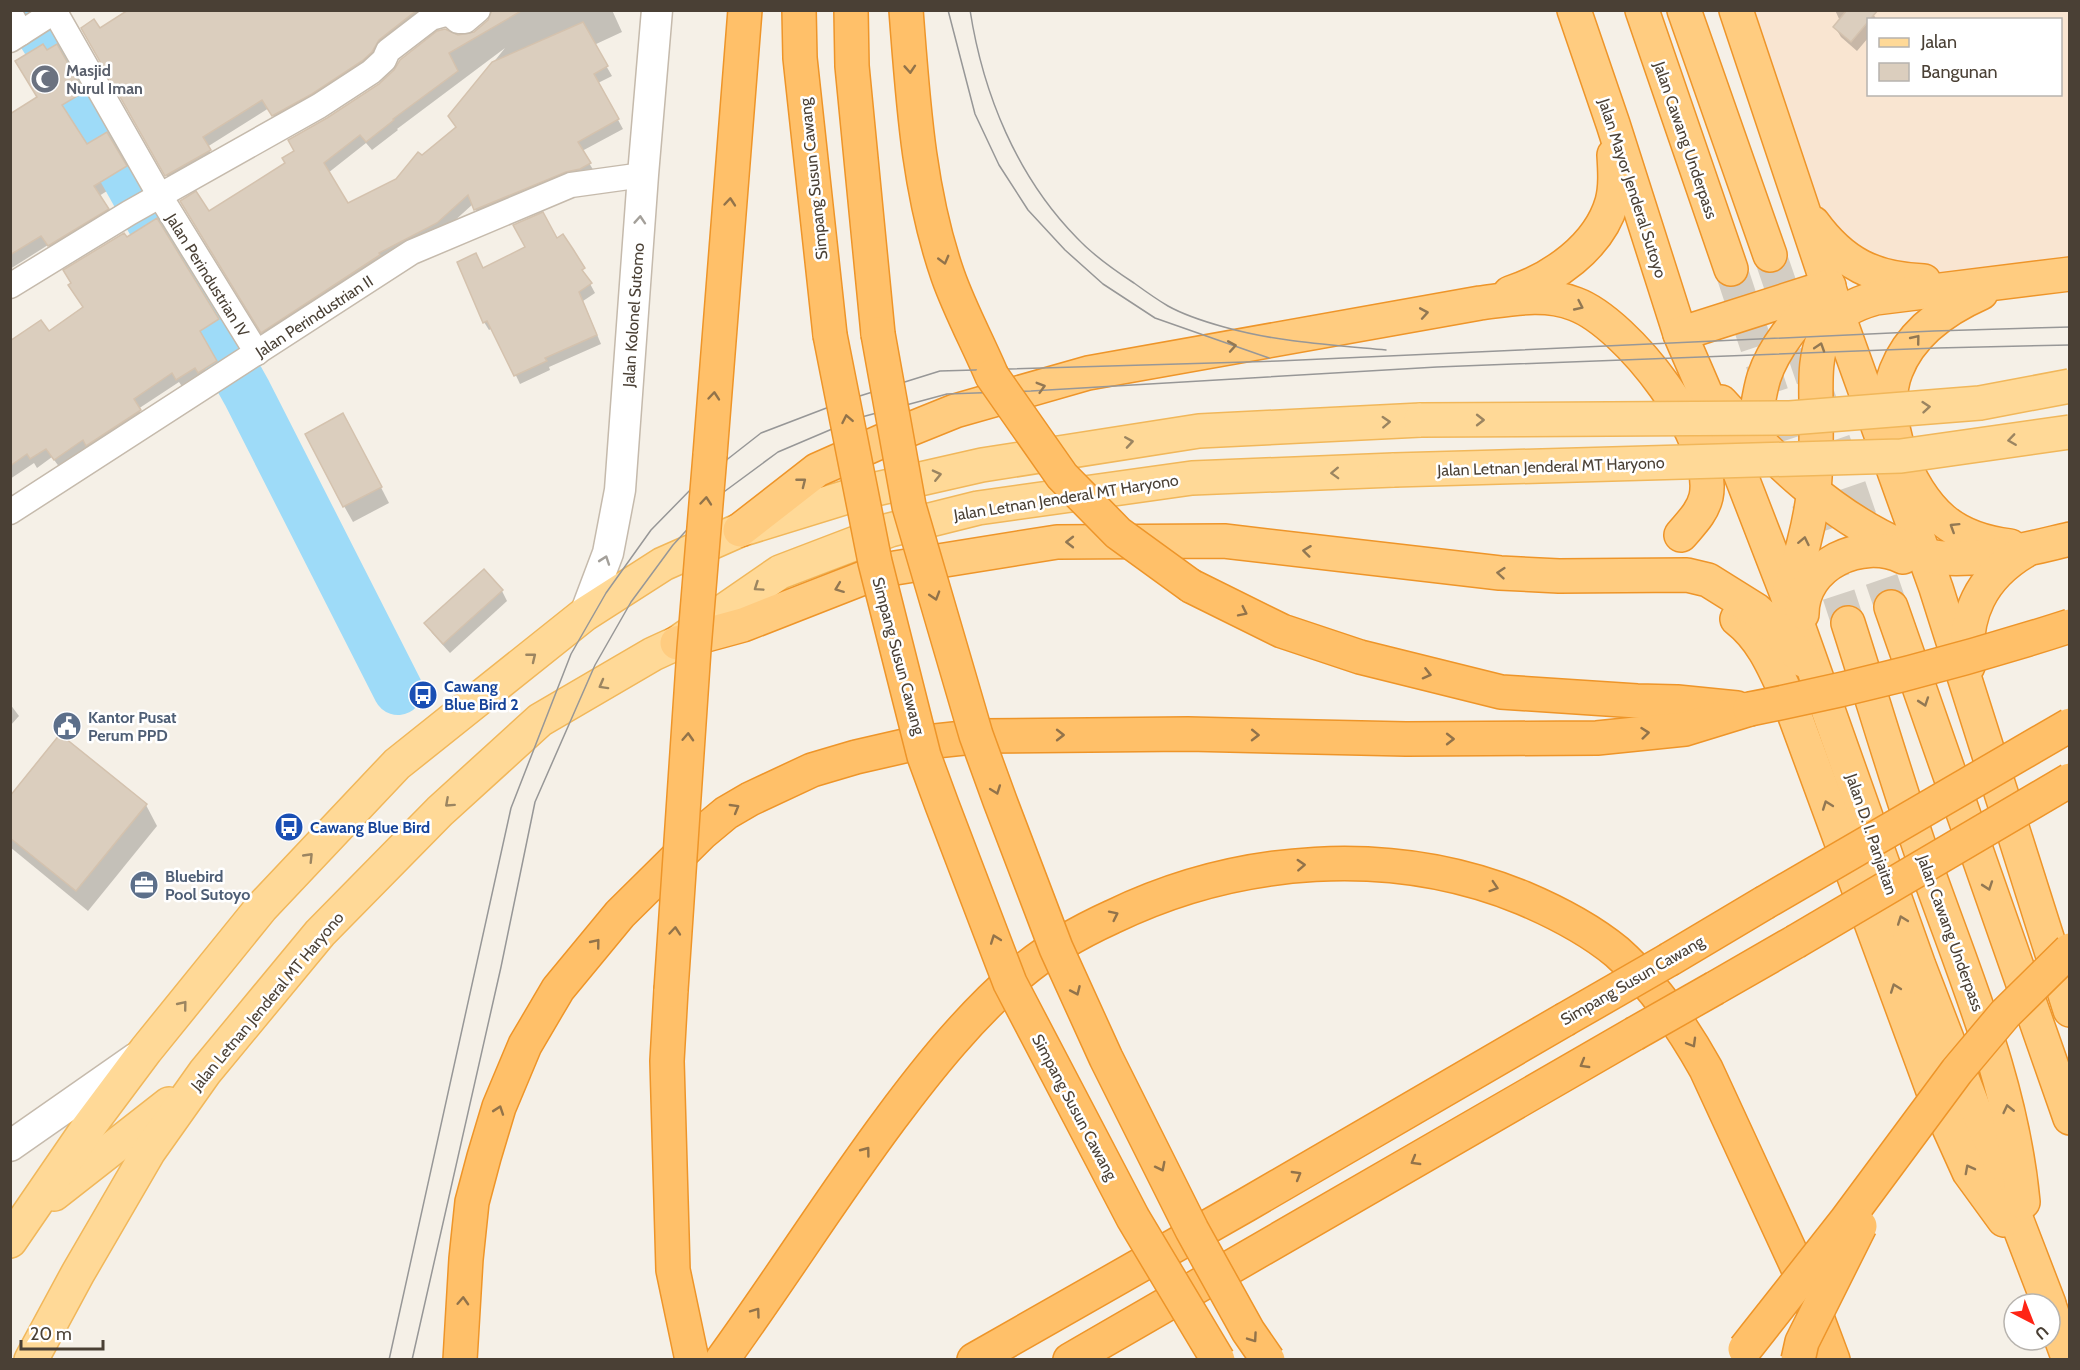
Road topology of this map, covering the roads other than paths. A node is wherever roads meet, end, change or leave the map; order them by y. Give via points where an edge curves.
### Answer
1 (478, 10) edge
2 (657, 10) edge
3 (745, 10) edge
4 (799, 10) edge
5 (851, 10) edge
6 (906, 10) edge
7 (1574, 10) edge
8 (1642, 10) edge
9 (1684, 10) edge
10 (1736, 10) edge
11 (54, 12) edge
12 (18, 29) edge
13 (1613, 124) junction
14 (643, 175) junction
15 (156, 198) junction
16 (1804, 212) junction
17 (1770, 255) tunnel mouth
18 (1731, 269) tunnel mouth
19 (2070, 274) edge
20 (2003, 284) junction
21 (10, 286) edge
22 (1833, 301) junction
23 (1480, 303) junction
24 (1680, 334) junction
25 (250, 357) junction
26 (1693, 364) junction
27 (2070, 386) edge
28 (2070, 432) edge
29 (1753, 435) junction
30 (1740, 473) junction
31 (1814, 490) junction
32 (10, 512) edge
33 (740, 530) junction
34 (1681, 535) junction
35 (2070, 539) edge
36 (2030, 549) junction
37 (1924, 555) junction
38 (1623, 574) junction
39 (1559, 576) junction
40 (1936, 588) junction
41 (1788, 597) junction
42 (1891, 607) tunnel mouth
43 (585, 614) junction
44 (1848, 622) tunnel mouth
45 (2070, 626) edge
46 (677, 643) junction
47 (1804, 643) junction
48 (1817, 675) junction
49 (1750, 709) junction
50 (1975, 713) junction
51 (2070, 725) edge
52 (2070, 780) edge
53 (2070, 950) edge
54 (2070, 1010) edge
55 (146, 1050) junction
56 (205, 1072) junction
57 (2070, 1118) edge
58 (10, 1146) edge
59 (1901, 1147) junction
60 (20, 1219) edge
61 (10, 1240) edge
62 (2028, 1250) junction
63 (2044, 1292) edge
64 (2062, 1340) edge
65 (1741, 1354) edge
66 (31, 1359) edge
67 (460, 1359) edge
68 (692, 1359) edge
69 (722, 1359) edge
70 (974, 1359) edge
71 (1070, 1359) edge
72 (1218, 1359) edge
73 (1268, 1359) edge
74 (1798, 1359) edge
75 (1833, 1359) edge
76 (2069, 1359) edge

1 - 15 street via 462,22 449,13 431,18 388,51 371,72 319,106
2 - 14 street, Jalan Kolonel Sutomo
68 -> 3 highway, bridge via 673,1270 667,1061 694,650
72 -> 4 highway, Simpang Susun Cawang, bridge via 1133,1218 1010,983 924,756 875,562 830,335 800,58
5 -> 73 highway, bridge via 852,66 878,334 909,506 976,735 1056,948 1106,1058 1192,1230 1248,1331
6 -> 49 highway, bridge via 914,121 925,188 948,276 992,376 1062,476 1118,533 1191,586 1282,631 1360,657 1502,692
7 - 13 highway, Jalan Mayor Jenderal Sutoyo
8 - 18 highway, Jalan Cawang Underpass
9 - 17 highway
10 - 16 highway
11 - 12 street
11 - 15 street, Jalan Perindustrian IV
13 - 23 highway via 1614,189 1596,233 1583,249 1543,279
13 - 24 highway, Jalan Mayor Jenderal Sutoyo
14 - 25 street, Jalan Perindustrian II via 571,185 412,252
43 -> 14 street, Jalan Kolonel Sutomo via 608,553 620,490
15 - 21 street
15 - 25 street, Jalan Perindustrian IV
16 - 20 highway via 1832,246 1873,273 1901,280
16 - 22 highway
19 - 20 highway
20 - 22 highway via 1875,298 1850,307
36 -> 20 highway via 1976,539 1955,529 1932,509 1908,472 1891,412 1895,372 1921,332 1955,306
22 - 24 highway
22 - 29 highway via 1794,326 1776,351 1764,379
31 -> 22 highway via 1816,360
22 - 37 highway
33 -> 23 highway via 817,470 955,411 1088,373
23 -> 34 highway via 1535,297 1577,304 1616,331 1653,369 1694,438 1707,481 1700,514
24 - 26 highway, Jalan Mayor Jenderal Sutoyo
25 - 32 street, Jalan Perindustrian II
26 - 29 highway via 1722,403
26 - 30 highway, Jalan D. I. Panjaitan
33 -> 27 main road, bridge via 864,492 982,465 1199,431 1421,420 1790,418 1980,403
28 -> 46 main road, Jalan Letnan Jenderal MT Haryono, bridge via 1901,456 1192,478 978,508 890,530 780,572
29 - 30 highway
29 - 31 highway
30 - 34 highway via 1716,511
30 - 41 highway, Jalan D. I. Panjaitan
31 - 37 highway via 1880,537
41 -> 31 highway via 1804,546
33 - 43 main road via 663,564
34 - 39 highway via 1633,562
35 - 36 highway
36 - 37 highway via 1982,557
36 - 50 highway via 1994,574 1974,608 1966,647
37 - 40 highway
38 - 39 highway
38 - 48 highway via 1687,575 1708,580 1756,610
62 -> 38 highway via 1970,1172 1936,1099 1789,700 1761,643 1748,627 1712,603 1692,593
39 -> 46 highway via 1477,571 1224,541 1057,542 876,573 743,625
40 - 47 highway via 1924,571 1894,552 1874,549 1840,557 1825,568 1806,593 1802,607
40 - 50 highway
41 - 47 highway, Jalan D. I. Panjaitan
42 -> 57 highway
55 -> 43 main road via 261,908 397,764
62 -> 44 highway, Jalan Cawang Underpass via 2013,1131 1988,1034 1926,865
45 - 49 highway, bridge via 1986,653
46 -> 56 main road, Jalan Letnan Jenderal MT Haryono via 540,720 442,808 320,933
47 - 48 highway, Jalan D. I. Panjaitan
62 -> 48 highway, Jalan D. I. Panjaitan via 1919,966
67 -> 49 highway via 472,1202 500,1107 525,1045 558,989 620,914 702,833 750,799 812,770 856,757 916,743 982,736 1586,738 1684,729
50 - 54 highway
70 -> 51 highway, Simpang Susun Cawang, bridge
52 -> 71 highway, bridge
53 - 59 highway, bridge via 2005,1014
55 - 58 street
55 - 60 main road
56 - 60 main road via 164,1109
56 - 66 main road, Jalan Letnan Jenderal MT Haryono via 149,1150
59 - 65 highway, bridge
59 - 74 highway, bridge via 1802,1342
60 - 61 main road
62 - 63 highway, Jalan D. I. Panjaitan
64 - 76 highway, Jalan D. I. Panjaitan
69 -> 75 highway via 917,1083 1021,972 1093,926 1174,891 1271,868 1356,863 1425,871 1496,887 1582,927 1616,952 1644,980 1682,1027 1706,1069 1802,1277

